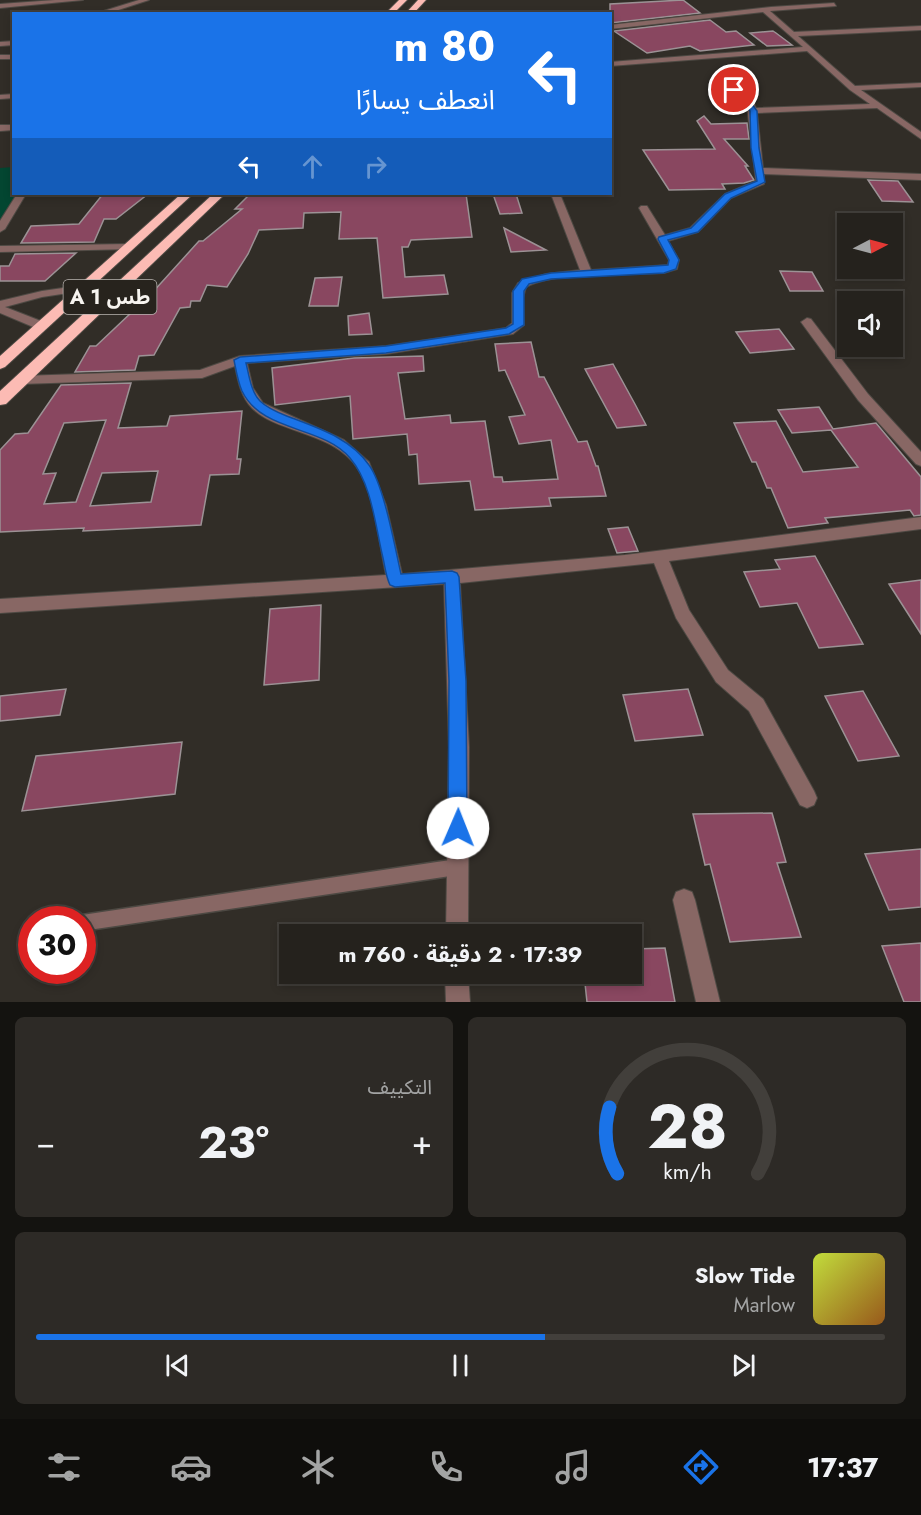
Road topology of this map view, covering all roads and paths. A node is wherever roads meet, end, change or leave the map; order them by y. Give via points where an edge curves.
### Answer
1 (80, 0) edge
2 (146, 0) edge
3 (403, 0) edge
4 (422, 0) edge
5 (834, 5) dead end
6 (0, 6) edge
7 (765, 10) junction
8 (104, 12) edge
9 (390, 12) edge
10 (410, 12) edge
11 (723, 15) junction
12 (774, 17) junction
13 (612, 27) edge
14 (921, 28) edge
15 (792, 34) junction
16 (808, 49) junction
17 (612, 64) edge
18 (717, 79) dead end
19 (921, 85) edge
20 (853, 88) junction
21 (877, 106) junction
22 (753, 111) junction
23 (921, 136) edge
24 (759, 171) junction
25 (921, 177) edge
26 (20, 195) edge
27 (186, 195) edge
28 (218, 195) edge
29 (555, 195) edge
30 (644, 208) dead end
31 (0, 229) edge
32 (662, 239) junction
33 (129, 247) junction
34 (0, 249) edge
35 (587, 274) junction
36 (84, 288) junction
37 (0, 307) edge
38 (807, 322) dead end
39 (42, 326) junction
40 (240, 360) junction
41 (0, 364) edge
42 (21, 380) junction
43 (0, 400) edge
44 (921, 461) edge
45 (921, 523) edge
46 (659, 556) junction
47 (452, 577) junction
48 (395, 581) junction
49 (0, 606) edge
50 (807, 798) dead end
51 (457, 867) junction
52 (684, 900) dead end
53 (96, 921) edge
54 (457, 924) edge
55 (457, 984) edge
56 (458, 1002) edge
57 (708, 1002) edge

1 - 6 street
2 - 8 street
3 - 9 highway
4 - 10 highway
5 - 7 street
7 - 11 street
7 - 12 street
11 - 12 street
11 - 13 street
12 - 15 street
14 - 15 street
15 - 16 street
16 - 17 street
16 - 20 street
18 - 22 street via 746,100
19 - 20 street
20 - 21 street
21 - 22 street
21 - 23 street
22 - 24 street
24 - 25 street
24 - 32 street via 759,184 728,196 694,230
26 - 31 street
27 - 33 highway, A 1 طس
28 - 42 highway, A 1 طس
29 - 35 street
30 - 32 street
32 - 35 street via 675,264 669,269
33 - 34 street
33 - 36 highway, A 1 طس
35 - 40 street via 526,282 519,291 518,325 509,331 386,350
36 - 37 street via 42,294
36 - 39 highway, A 1 طس
37 - 39 street
38 - 44 street via 863,397
39 - 41 highway, A 1 طس
40 - 42 street via 202,374
40 - 48 street via 247,390 255,404 328,437 351,452 365,468
42 - 43 highway, A 1 طس
45 - 46 street
46 - 47 street
46 - 50 street via 682,613 722,676 756,705
47 - 48 street
47 - 51 street via 459,747
48 - 49 street
51 - 53 lane
51 - 54 street
52 - 57 street
55 - 56 street

